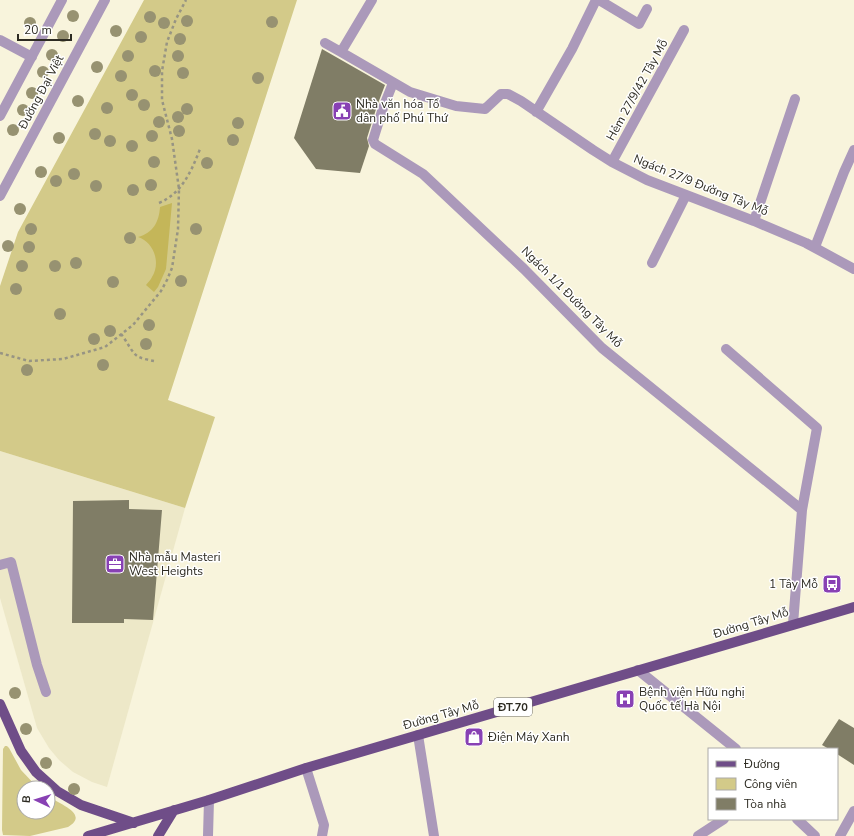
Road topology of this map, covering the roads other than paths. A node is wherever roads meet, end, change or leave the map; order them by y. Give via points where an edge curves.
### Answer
1 (62, 0) edge
2 (105, 0) edge
3 (372, 0) edge
4 (596, 0) edge
5 (599, 0) edge
6 (647, 9) dead end
7 (684, 30) dead end
8 (0, 40) edge
9 (325, 43) dead end
10 (341, 52) junction
11 (32, 57) junction
12 (393, 83) junction
13 (795, 99) dead end
14 (536, 112) junction
15 (0, 116) edge
16 (854, 150) edge
17 (612, 162) junction
18 (686, 195) junction
19 (0, 196) edge
20 (754, 221) junction
21 (815, 247) junction
22 (652, 263) dead end
23 (854, 269) edge
24 (726, 349) dead end
25 (802, 510) junction
26 (0, 565) edge
27 (854, 607) edge
28 (793, 624) junction
29 (638, 670) junction
30 (46, 692) dead end
31 (0, 704) edge
32 (418, 735) junction
33 (735, 748) edge
34 (306, 768) junction
35 (209, 800) junction
36 (174, 810) junction
37 (854, 811) edge
38 (722, 820) edge
39 (798, 820) edge
40 (134, 823) junction
41 (88, 836) edge
42 (158, 836) edge
43 (208, 836) edge
44 (322, 836) edge
45 (434, 836) edge
46 (698, 836) edge
47 (815, 836) edge
48 (840, 836) edge

1 - 11 street, Đường Đại Việt
2 - 19 street, Đường Đại Việt
3 - 10 street
4 - 14 street
5 - 6 street via 639,24
7 - 17 street, Hẻm 27/9/42 Tây Mỗ
8 - 11 street
9 - 10 street, Ngách 27/9 Đường Tây Mỗ
10 - 12 street, Ngách 27/9 Đường Tây Mỗ
11 - 15 street, Đường Đại Việt
12 - 14 street, Ngách 27/9 Đường Tây Mỗ via 410,92 456,106 481,109 488,107 501,94 508,94
12 - 25 street, Ngách 1/1 Đường Tây Mỗ via 373,140 375,144 423,174 524,269 602,348
13 - 20 street
14 - 17 street, Ngách 27/9 Đường Tây Mỗ
16 - 21 street
17 - 18 street, Ngách 27/9 Đường Tây Mỗ via 647,180
18 - 20 street, Ngách 27/9 Đường Tây Mỗ
18 - 22 street
20 - 21 street, Ngách 27/9 Đường Tây Mỗ
21 - 23 street, Ngách 27/9 Đường Tây Mỗ
24 - 25 street via 817,428
25 - 28 street
26 - 30 street via 11,562
27 - 28 main road, Đường Tây Mỗ / ĐT.70
28 - 29 main road, Đường Tây Mỗ / ĐT.70
29 - 32 main road, Đường Tây Mỗ / ĐT.70
29 - 33 street
31 - 40 main road via 21,751 36,772 57,791 81,805
32 - 34 main road, Đường Tây Mỗ / ĐT.70
32 - 45 street
34 - 35 main road, Đường Tây Mỗ / ĐT.70
34 - 44 street via 324,825
35 - 36 main road, Đường Tây Mỗ / ĐT.70
35 - 43 street
36 - 40 main road, Đường Tây Mỗ / ĐT.70
36 - 42 main road
37 - 48 street
38 - 46 street
39 - 47 street
40 - 41 main road, Đường Tây Mỗ / ĐT.70

